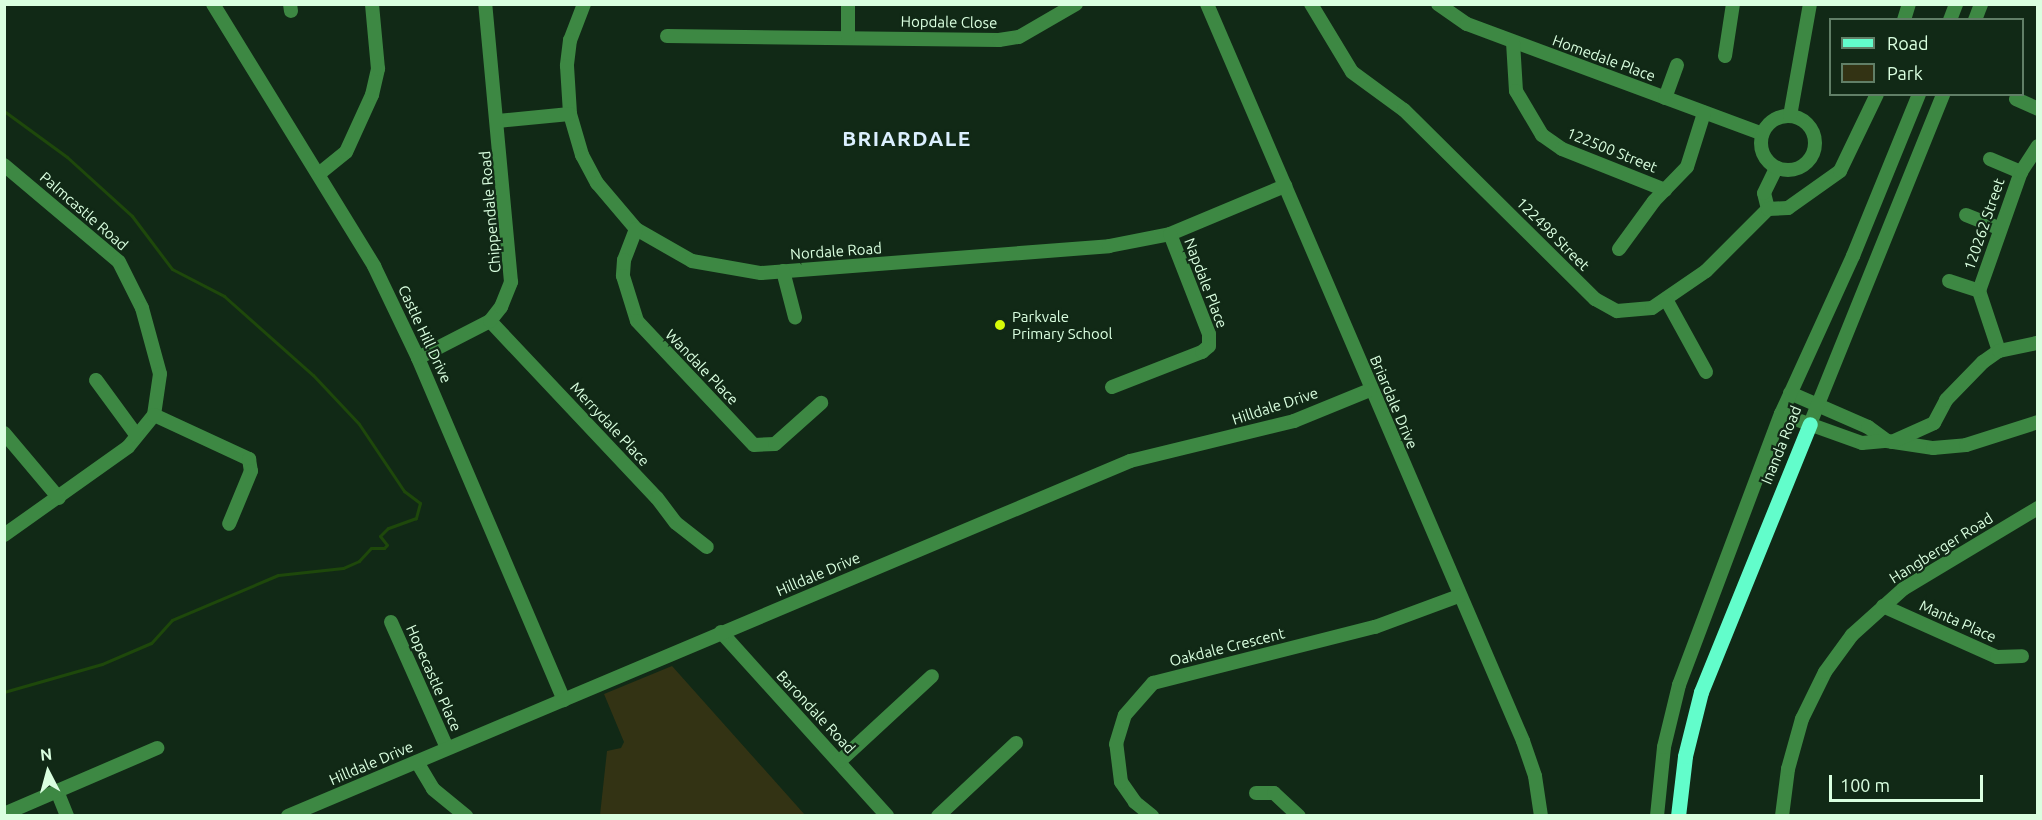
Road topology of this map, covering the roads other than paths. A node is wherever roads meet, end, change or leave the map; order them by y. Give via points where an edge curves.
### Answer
1 (213, 4) edge
2 (372, 4) edge
3 (486, 4) edge
4 (584, 4) edge
5 (848, 4) edge
6 (1076, 4) edge
7 (1207, 4) edge
8 (1311, 4) edge
9 (1438, 4) edge
10 (1733, 4) edge
11 (1810, 4) edge
12 (667, 36) dead end
13 (848, 36) junction
14 (1513, 42) junction
15 (1725, 56) dead end
16 (1677, 65) dead end
17 (1876, 96) edge
18 (1918, 96) edge
19 (1942, 96) edge
20 (1665, 98) junction
21 (2016, 99) dead end
22 (2037, 109) edge
23 (1704, 113) junction
24 (570, 114) junction
25 (1790, 116) junction
26 (498, 121) junction
27 (1762, 134) junction
28 (2037, 146) edge
29 (1990, 159) dead end
30 (4, 165) edge
31 (1776, 168) junction
32 (2020, 172) junction
33 (320, 173) junction
34 (1285, 186) junction
35 (1665, 190) junction
36 (1768, 209) junction
37 (1966, 215) dead end
38 (1998, 228) junction
39 (636, 229) junction
40 (1170, 234) junction
41 (1618, 249) dead end
42 (783, 271) junction
43 (1948, 281) dead end
44 (1979, 291) junction
45 (1667, 301) junction
46 (795, 317) dead end
47 (490, 321) junction
48 (2037, 343) edge
49 (1999, 351) junction
50 (418, 358) junction
51 (1706, 372) dead end
52 (96, 380) dead end
53 (1112, 387) dead end
54 (1371, 390) junction
55 (1790, 393) junction
56 (821, 403) dead end
57 (1817, 404) junction
58 (1781, 414) junction
59 (154, 415) junction
60 (2037, 422) edge
61 (1810, 424) junction
62 (4, 433) edge
63 (137, 436) junction
64 (1889, 441) junction
65 (59, 498) junction
66 (2037, 508) edge
67 (229, 524) dead end
68 (4, 535) edge
69 (707, 547) dead end
70 (1459, 596) junction
71 (1883, 606) junction
72 (391, 622) dead end
73 (721, 632) junction
74 (2022, 656) dead end
75 (932, 676) dead end
76 (564, 700) junction
77 (1016, 743) dead end
78 (157, 748) dead end
79 (447, 748) junction
80 (840, 761) junction
81 (417, 762) junction
82 (57, 791) junction
83 (1256, 793) dead end
84 (4, 814) edge
85 (67, 816) edge
86 (288, 816) edge
87 (466, 816) edge
88 (887, 816) edge
89 (938, 816) edge
90 (1152, 816) edge
91 (1299, 816) edge
92 (1541, 816) edge
93 (1657, 816) edge
94 (1678, 816) edge
95 (1782, 816) edge

1 - 33 street, Castle Hill Drive
2 - 33 street via 378,69 372,95 346,152
3 - 26 street, Chippendale Road
4 - 24 street, Nordale Road via 570,40
5 - 13 street
6 - 13 street, Hopdale Close via 1040,27 1008,39
7 - 34 street, Briardale Drive
8 - 45 street, 122498 Street via 1352,72 1404,110 1595,300 1617,311 1630,312
9 - 14 street, Homedale Place via 1467,24
10 - 15 street
11 - 25 street
12 - 13 street, Hopdale Close
14 - 20 street, Homedale Place
14 - 35 street, 122500 Street via 1516,91 1542,135 1562,148
16 - 20 street
17 - 36 street via 1840,171 1788,208
18 - 55 street, Inanda Road via 1853,256
19 - 57 street, Inanda Road
20 - 23 street, Homedale Place
21 - 22 street
23 - 27 street, Homedale Place
23 - 35 street via 1687,167
24 - 26 street
24 - 39 street, Nordale Road via 582,155 597,183
25 - 27 street via 1775,119
25 - 31 street via 1809,125 1815,149 1800,168
26 - 47 street, Chippendale Road via 512,272 506,298
27 - 31 street via 1762,154
28 - 32 street, 120262 Street
29 - 32 street
30 - 59 street, Palmcastle Road via 104,247 126,272 158,356 160,387
31 - 36 street via 1764,193
32 - 38 street, 120262 Street
33 - 50 street, Castle Hill Drive via 375,266
34 - 40 street, Nordale Road
34 - 54 street, Briardale Drive
35 - 41 street
36 - 45 street, 122498 Street via 1714,264
37 - 38 street
38 - 44 street, 120262 Street
39 - 42 street, Nordale Road via 692,261 732,271
39 - 56 street, Wandale Place via 624,260 624,276 638,321 754,445 775,444
40 - 42 street, Nordale Road via 1109,246
40 - 53 street, Napdale Place via 1209,334 1209,345 1202,352
42 - 46 street
43 - 44 street
44 - 49 street, 120262 Street
45 - 51 street
47 - 50 street, Chippendale Road
47 - 69 street, Merrydale Place via 676,523
48 - 49 street
49 - 64 street via 1961,382 1934,423
50 - 76 street, Castle Hill Drive
52 - 63 street
54 - 70 street, Briardale Drive
54 - 73 street, Hilldale Drive via 1294,421 1130,461
55 - 57 street
55 - 58 street, Inanda Road
57 - 61 street, Inanda Road
57 - 64 street
58 - 61 street
58 - 93 street, Inanda Road via 1679,685 1664,747
59 - 63 street, Palmcastle Road
59 - 67 street via 249,459 251,471
60 - 64 street via 1966,445 1933,448
61 - 64 street via 1862,444
61 - 94 main road, Inanda Road via 1701,692 1685,756
62 - 65 street
63 - 65 street, Palmcastle Road via 114,459
65 - 68 street, Palmcastle Road
66 - 71 street, Hangberger Road via 1917,580
70 - 90 street, Oakdale Crescent via 1375,627 1153,684 1125,715 1116,744 1121,782 1135,802
70 - 92 street, Briardale Drive via 1524,741
71 - 74 street, Manta Place via 1997,657
71 - 95 street, Hangberger Road via 1838,654 1812,696 1793,744
72 - 79 street, Hopecastle Place
73 - 76 street, Hilldale Drive
73 - 80 street, Barondale Road
75 - 80 street
76 - 79 street, Hilldale Drive
77 - 89 street
78 - 82 street
79 - 81 street, Hilldale Drive
80 - 88 street, Barondale Road
81 - 86 street, Hilldale Drive
81 - 87 street via 433,789
82 - 84 street
82 - 85 street
83 - 91 street via 1274,793

